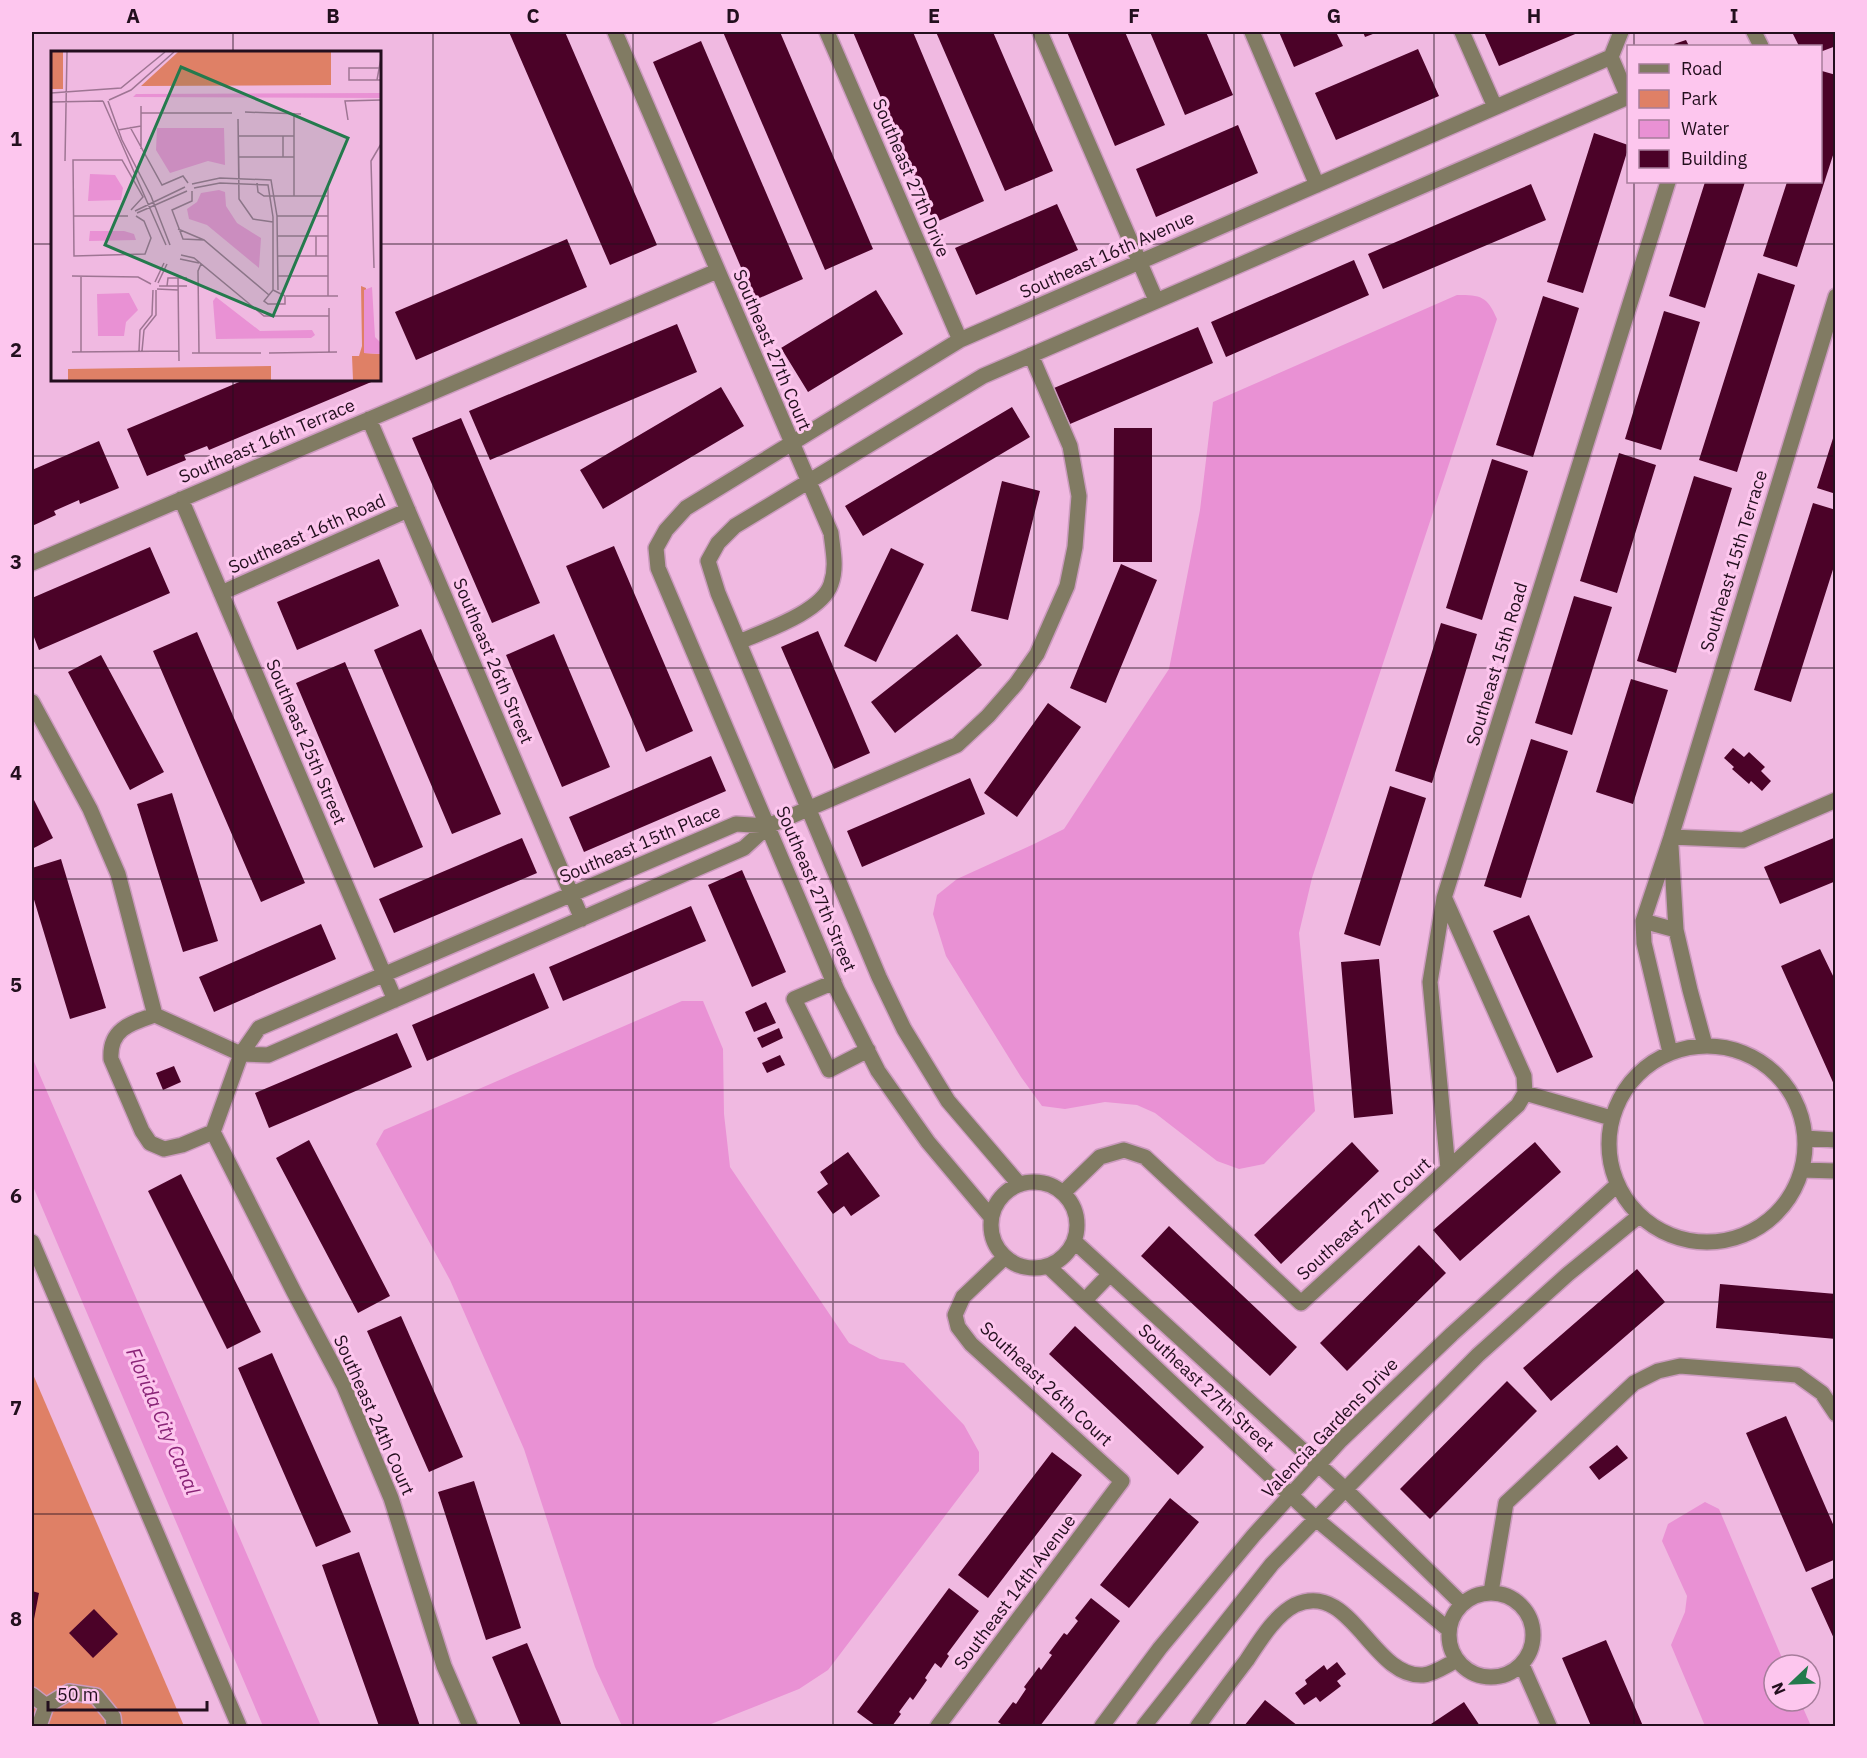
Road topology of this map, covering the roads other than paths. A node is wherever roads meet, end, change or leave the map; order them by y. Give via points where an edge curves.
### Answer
1 (615, 32) edge
2 (827, 32) edge
3 (1040, 32) edge
4 (1252, 32) edge
5 (1462, 32) edge
6 (1621, 32) edge
7 (1611, 57) junction
8 (1627, 93) edge
9 (1627, 98) edge
10 (1495, 107) junction
11 (1668, 183) edge
12 (1317, 185) junction
13 (1140, 262) junction
14 (717, 271) junction
15 (1836, 296) edge
16 (1156, 300) junction
17 (960, 340) junction
18 (1031, 355) junction
19 (369, 419) junction
20 (791, 444) junction
21 (808, 482) junction
22 (181, 499) junction
23 (408, 510) junction
24 (657, 548) joint
25 (32, 563) edge
26 (221, 593) junction
27 (739, 642) junction
28 (32, 702) edge
29 (1836, 800) edge
30 (809, 809) junction
31 (768, 826) junction
32 (1671, 837) junction
33 (571, 894) junction
34 (1444, 898) junction
35 (582, 919) junction
36 (1643, 921) junction
37 (1676, 930) junction
38 (384, 974) junction
39 (834, 982) junction
40 (395, 1000) junction
41 (155, 1015) junction
42 (1705, 1045) junction
43 (868, 1050) junction
44 (1670, 1052) junction
45 (242, 1054) junction
46 (1525, 1093) junction
47 (1611, 1118) junction
48 (213, 1132) junction
49 (1805, 1138) junction
50 (1836, 1140) edge
51 (1448, 1169) junction
52 (1802, 1170) junction
53 (1836, 1171) edge
54 (1019, 1184) junction
55 (1617, 1185) junction
56 (1063, 1193) junction
57 (1639, 1216) junction
58 (991, 1217) junction
59 (1074, 1241) junction
60 (32, 1242) edge
61 (1005, 1257) junction
62 (1048, 1266) junction
63 (1110, 1274) junction
64 (1085, 1300) junction
65 (1836, 1414) edge
66 (1319, 1465) junction
67 (1122, 1481) joint
68 (1345, 1489) junction
69 (1291, 1496) junction
70 (1316, 1519) junction
71 (1491, 1592) junction
72 (1462, 1604) junction
73 (1449, 1630) junction
74 (1457, 1660) junction
75 (1522, 1665) junction
76 (32, 1695) edge
77 (46, 1706) junction
78 (39, 1726) edge
79 (114, 1726) edge
80 (239, 1726) edge
81 (470, 1726) edge
82 (938, 1726) edge
83 (1102, 1726) edge
84 (1144, 1726) edge
85 (1198, 1726) edge
86 (1549, 1726) edge

1 - 14 street, Southeast 27th Court
2 - 17 street, Southeast 27th Drive
3 - 13 street
4 - 12 street
5 - 10 street
6 - 7 street
7 - 8 street
7 - 10 street, Southeast 16th Avenue
9 - 16 street
10 - 12 street, Southeast 16th Avenue
11 - 34 street, Southeast 15th Road
12 - 13 street, Southeast 16th Avenue
13 - 16 street
13 - 17 street, Southeast 16th Avenue
14 - 19 street, Southeast 16th Terrace
14 - 20 street, Southeast 27th Court
15 - 32 street, Southeast 15th Terrace
16 - 18 street
17 - 20 street, Southeast 16th Avenue
18 - 21 street via 983,376
18 - 30 street via 1070,446 1079,496 1075,548 1066,586 1037,654 988,716 957,745
19 - 22 street, Southeast 16th Terrace
19 - 23 street, Southeast 26th Street
20 - 21 street, Southeast 27th Court
20 - 24 street, Southeast 16th Avenue via 686,508 666,530
21 - 27 street, Southeast 27th Street via 735,526 718,543 708,561
21 - 27 street, Southeast 27th Court via 831,534 835,564 831,586 815,606
22 - 25 street, Southeast 16th Terrace
22 - 26 street, Southeast 25th Street
23 - 26 street, Southeast 16th Road
23 - 33 street, Southeast 26th Street
24 - 31 street, Southeast 27th Street via 658,568
26 - 38 street, Southeast 25th Street
27 - 30 street, Southeast 27th Street
28 - 41 street via 90,809 118,874
29 - 32 street via 1743,840
30 - 31 street
30 - 54 street, Southeast 27th Street via 904,1029 948,1101
31 - 33 street, Southeast 15th Place via 736,824
31 - 35 street via 744,848
31 - 39 street, Southeast 27th Street
32 - 36 street, Southeast 15th Terrace
32 - 37 street, Southeast 15th Terrace
33 - 35 street, Southeast 26th Street
33 - 38 street, Southeast 15th Place
34 - 46 street via 1524,1076
34 - 51 street, Southeast 15th Road via 1430,982
35 - 40 street
36 - 37 street
36 - 44 street, Southeast 15th Terrace via 1644,943
37 - 42 street, Southeast 15th Terrace
38 - 40 street, Southeast 25th Street
38 - 45 street, Southeast 15th Place via 259,1028
39 - 43 street, Southeast 27th Street
39 - 43 street via 794,999 829,1070
40 - 45 street via 268,1055
41 - 45 street
41 - 48 street via 132,1023 116,1035 110,1047 111,1059 142,1131 150,1143 164,1149
42 - 44 street
42 - 49 street via 1735,1049 1762,1062 1784,1083 1799,1109
43 - 58 street, Southeast 27th Street via 878,1071 928,1142
44 - 47 street via 1643,1067 1623,1090
45 - 48 street
46 - 47 street
46 - 51 street, Southeast 27th Court via 1518,1105
47 - 55 street via 1608,1141
48 - 81 street, Southeast 24th Court via 344,1386 391,1498 444,1666
49 - 50 street
49 - 52 street
51 - 56 street, Southeast 27th Court via 1300,1304 1145,1157 1124,1150 1100,1157
52 - 53 street
52 - 57 street via 1790,1196 1772,1218 1747,1234 1719,1242 1690,1241 1663,1232
54 - 56 street via 1042,1182
54 - 58 street via 1000,1197
55 - 57 street
55 - 66 street, Valencia Gardens Drive via 1452,1334
56 - 59 street via 1076,1215
57 - 68 street via 1478,1355
58 - 61 street via 995,1246
59 - 62 street via 1068,1252
59 - 63 street, Southeast 27th Street
60 - 80 street
61 - 62 street via 1025,1268
61 - 67 street, Southeast 26th Court via 963,1297 955,1315 958,1327 970,1344
62 - 64 street, Southeast 27th Street
63 - 64 street
63 - 66 street, Southeast 27th Street
64 - 69 street, Southeast 27th Street
65 - 71 street via 1822,1393 1797,1375 1680,1366 1634,1383 1506,1503
66 - 68 street, Southeast 27th Street
66 - 69 street, Valencia Gardens Drive
67 - 82 street, Southeast 14th Avenue
68 - 70 street
68 - 72 street, Southeast 27th Street
69 - 70 street, Southeast 27th Street
69 - 83 street, Valencia Gardens Drive via 1160,1648
70 - 73 street, Southeast 27th Street
70 - 84 street via 1272,1564
71 - 72 street via 1471,1597
71 - 75 street via 1518,1601 1533,1625 1534,1640
72 - 73 street
73 - 74 street
74 - 75 street via 1482,1677 1510,1674
74 - 85 street via 1426,1675 1410,1674 1390,1662 1339,1609 1316,1600 1295,1605 1274,1622
75 - 86 street
76 - 77 street
77 - 78 street
77 - 79 street via 69,1692 96,1696 113,1717

